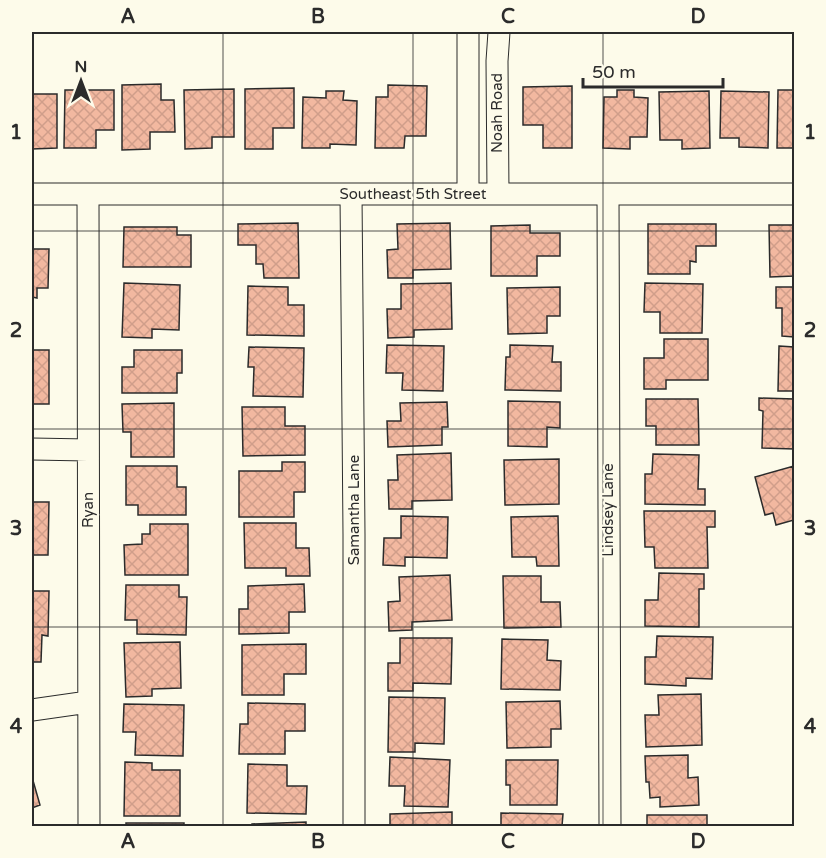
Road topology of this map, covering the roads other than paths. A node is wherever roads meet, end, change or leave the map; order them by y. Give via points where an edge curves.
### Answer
1 (468, 32) edge
2 (499, 32) edge
3 (32, 194) edge
4 (88, 194) junction
5 (351, 194) junction
6 (468, 194) junction
7 (498, 194) junction
8 (608, 194) junction
9 (795, 194) edge
10 (32, 449) edge
11 (88, 450) junction
12 (88, 702) junction
13 (32, 710) edge
14 (88, 826) edge
15 (354, 826) edge
16 (609, 826) edge

1 - 6 street, Noah Road
2 - 7 street, Noah Road
3 - 4 street, Southeast 5th Street
4 - 5 street, Southeast 5th Street
4 - 11 street, Ryan
5 - 6 street, Southeast 5th Street
5 - 15 street, Samantha Lane
6 - 7 street, Southeast 5th Street
7 - 8 street, Southeast 5th Street
8 - 9 street, Southeast 5th Street
8 - 16 street, Lindsey Lane
10 - 11 street
11 - 12 street, Ryan
12 - 13 street
12 - 14 street, Ryan

